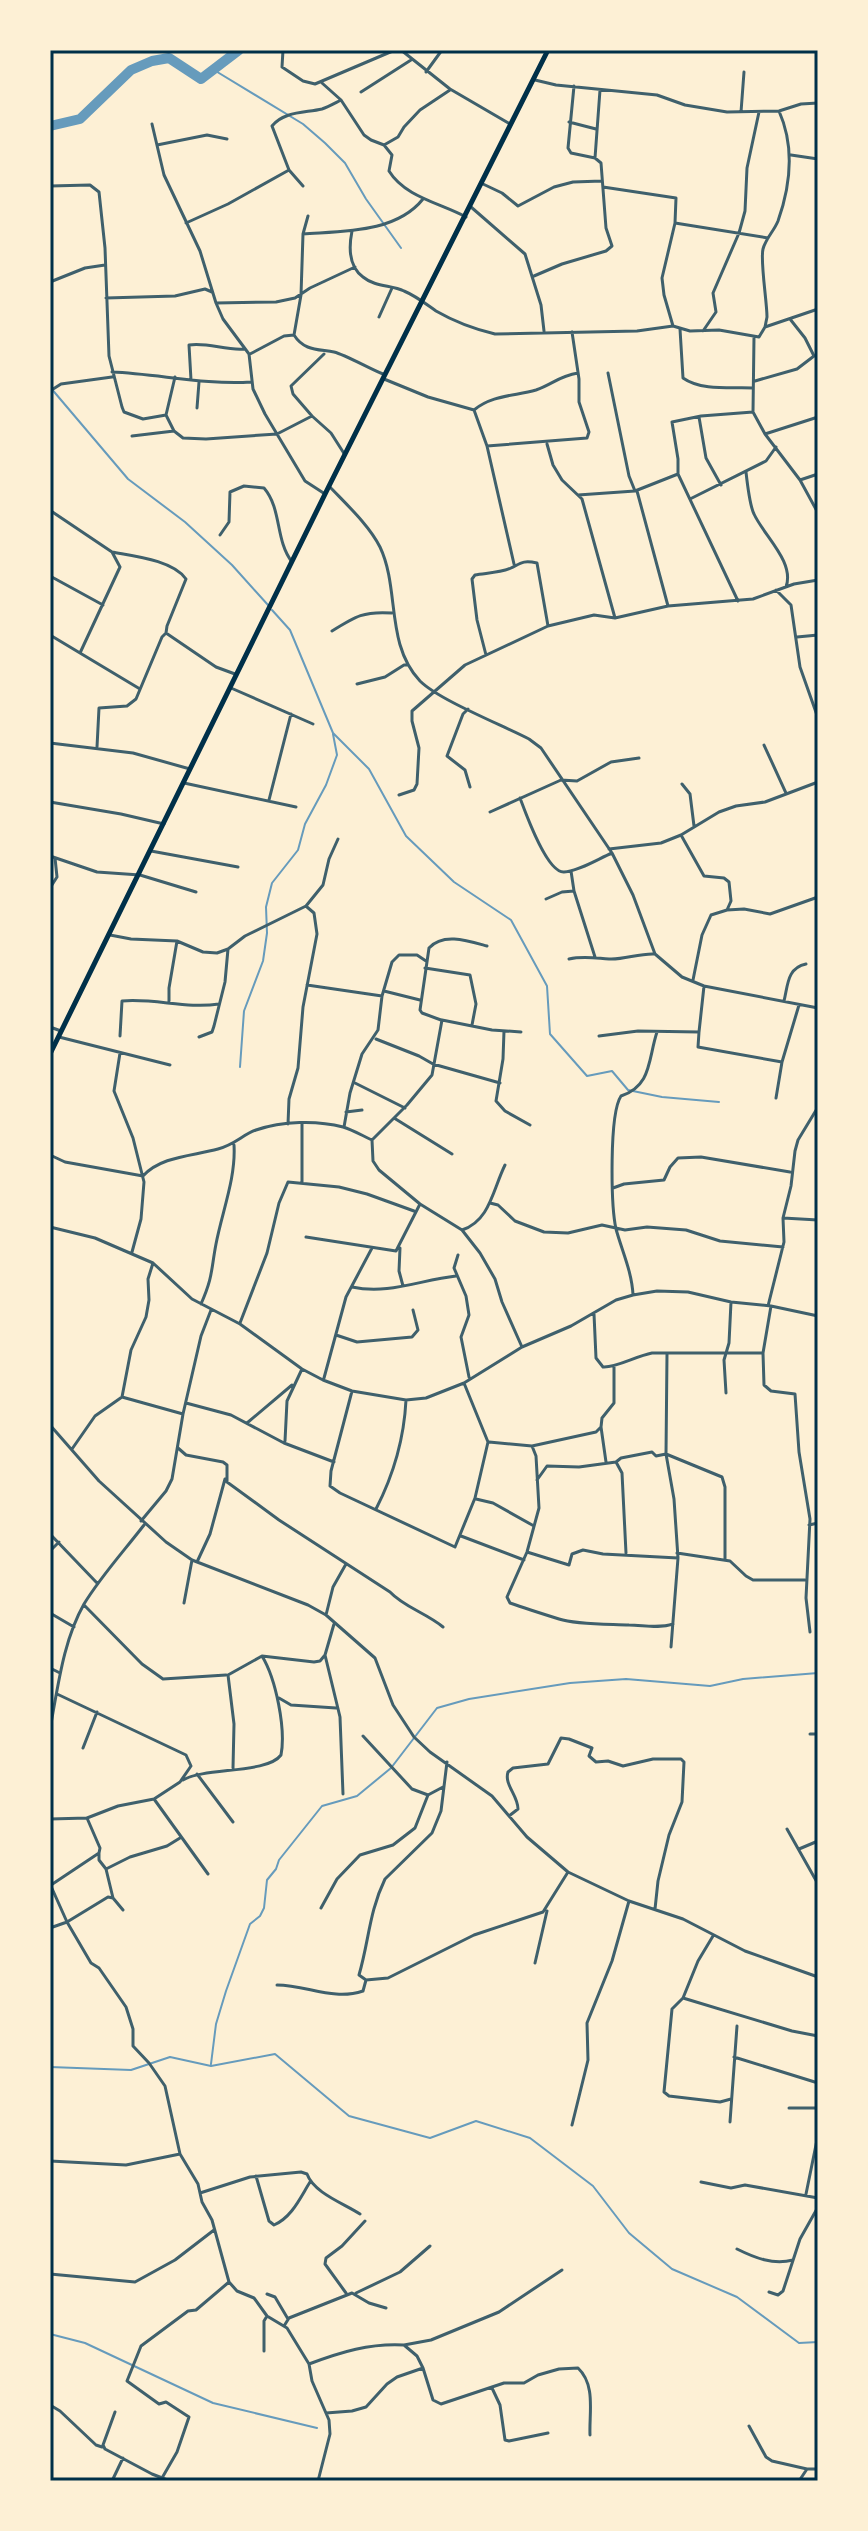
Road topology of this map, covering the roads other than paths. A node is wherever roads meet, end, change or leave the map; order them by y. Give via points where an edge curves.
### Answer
1 (283, 50) edge
2 (395, 50) edge
3 (401, 50) edge
4 (442, 50) edge
5 (548, 50) edge
6 (411, 60) junction
7 (426, 72) junction
8 (744, 72) dead end
9 (533, 79) junction
10 (322, 83) junction
11 (574, 86) junction
12 (450, 89) junction
13 (600, 89) junction
14 (361, 92) dead end
15 (341, 100) junction
16 (818, 103) edge
17 (779, 111) junction
18 (741, 112) junction
19 (759, 112) junction
20 (569, 122) junction
21 (152, 124) dead end
22 (511, 124) junction
23 (596, 129) junction
24 (227, 139) dead end
25 (157, 145) junction
26 (384, 145) junction
27 (791, 155) junction
28 (595, 158) junction
29 (818, 159) edge
30 (289, 170) junction
31 (602, 181) junction
32 (482, 184) junction
33 (50, 186) edge
34 (303, 186) dead end
35 (603, 187) junction
36 (423, 199) junction
37 (471, 207) junction
38 (308, 216) dead end
39 (466, 217) junction
40 (186, 223) junction
41 (675, 223) junction
42 (352, 231) junction
43 (739, 233) junction
44 (303, 234) junction
45 (768, 238) junction
46 (105, 265) junction
47 (355, 267) junction
48 (534, 276) junction
49 (50, 282) edge
50 (392, 288) junction
51 (212, 292) junction
52 (301, 295) junction
53 (106, 298) junction
54 (423, 300) junction
55 (216, 303) junction
56 (818, 309) edge
57 (379, 317) dead end
58 (790, 319) junction
59 (673, 326) junction
60 (765, 327) junction
61 (680, 329) junction
62 (703, 331) junction
63 (572, 332) junction
64 (544, 333) junction
65 (294, 335) junction
66 (754, 337) junction
67 (245, 349) junction
68 (326, 353) junction
69 (249, 354) junction
70 (578, 373) junction
71 (608, 373) dead end
72 (113, 375) junction
73 (175, 377) junction
74 (385, 377) junction
75 (191, 380) junction
76 (755, 381) junction
77 (199, 382) junction
78 (253, 382) junction
79 (754, 388) junction
80 (50, 391) edge
81 (197, 408) dead end
82 (474, 410) junction
83 (753, 412) junction
84 (166, 415) junction
85 (312, 416) junction
86 (699, 417) junction
87 (818, 417) edge
88 (174, 431) junction
89 (277, 434) junction
90 (765, 434) junction
91 (132, 436) dead end
92 (547, 444) junction
93 (487, 446) junction
94 (776, 447) junction
95 (345, 455) junction
96 (746, 472) junction
97 (678, 474) junction
98 (818, 474) edge
99 (800, 480) junction
100 (721, 485) junction
101 (329, 486) junction
102 (636, 491) junction
103 (325, 494) junction
104 (578, 495) junction
105 (691, 498) junction
106 (51, 511) edge
107 (818, 513) edge
108 (220, 535) dead end
109 (112, 552) junction
110 (292, 562) junction
111 (514, 564) junction
112 (50, 576) edge
113 (818, 580) edge
114 (786, 587) junction
115 (776, 590) junction
116 (738, 601) junction
117 (103, 605) junction
118 (668, 606) junction
119 (392, 613) junction
120 (615, 618) junction
121 (548, 626) junction
122 (332, 631) dead end
123 (166, 633) junction
124 (50, 635) edge
125 (818, 635) edge
126 (797, 637) junction
127 (80, 653) junction
128 (486, 655) junction
129 (408, 665) junction
130 (237, 675) junction
131 (357, 684) dead end
132 (231, 688) junction
133 (140, 689) junction
134 (435, 691) junction
135 (469, 709) junction
136 (291, 714) junction
137 (818, 718) edge
138 (313, 724) dead end
139 (50, 743) edge
140 (764, 745) dead end
141 (97, 747) junction
142 (639, 758) dead end
143 (190, 769) junction
144 (565, 781) junction
145 (818, 782) edge
146 (184, 783) junction
147 (682, 784) dead end
148 (470, 787) dead end
149 (786, 793) junction
150 (399, 795) dead end
151 (520, 798) junction
152 (269, 801) junction
153 (50, 802) edge
154 (296, 807) dead end
155 (490, 812) dead end
156 (164, 824) junction
157 (694, 826) junction
158 (681, 835) junction
159 (338, 839) dead end
160 (151, 851) junction
161 (610, 851) junction
162 (52, 857) edge
163 (64, 861) junction
164 (57, 867) junction
165 (238, 867) dead end
166 (571, 871) junction
167 (140, 875) junction
168 (50, 888) edge
169 (574, 891) junction
170 (196, 892) dead end
171 (818, 897) edge
172 (546, 899) dead end
173 (306, 906) junction
174 (727, 910) junction
175 (110, 935) junction
176 (177, 941) junction
177 (487, 946) dead end
178 (228, 949) junction
179 (655, 954) junction
180 (595, 957) junction
181 (569, 959) dead end
182 (426, 961) junction
183 (806, 964) dead end
184 (425, 968) junction
185 (693, 980) junction
186 (307, 985) junction
187 (704, 986) junction
188 (383, 994) junction
189 (421, 1000) junction
190 (169, 1001) junction
191 (784, 1001) junction
192 (219, 1004) junction
193 (799, 1005) junction
194 (818, 1008) edge
195 (442, 1020) junction
196 (472, 1025) junction
197 (50, 1027) edge
198 (504, 1031) junction
199 (521, 1032) dead end
200 (657, 1032) junction
201 (699, 1032) junction
202 (60, 1034) junction
203 (120, 1036) dead end
204 (599, 1036) dead end
205 (199, 1037) dead end
206 (374, 1039) junction
207 (120, 1053) junction
208 (50, 1054) edge
209 (782, 1062) junction
210 (433, 1064) junction
211 (170, 1065) dead end
212 (354, 1082) junction
213 (500, 1083) junction
214 (776, 1098) dead end
215 (818, 1107) edge
216 (405, 1108) junction
217 (362, 1110) dead end
218 (346, 1112) junction
219 (394, 1118) junction
220 (302, 1123) junction
221 (288, 1124) junction
222 (530, 1125) dead end
223 (344, 1127) junction
224 (372, 1140) junction
225 (234, 1145) junction
226 (452, 1154) dead end
227 (50, 1155) edge
228 (505, 1165) dead end
229 (791, 1172) junction
230 (143, 1176) junction
231 (302, 1182) junction
232 (613, 1188) junction
233 (490, 1203) junction
234 (420, 1204) junction
235 (414, 1211) junction
236 (783, 1218) junction
237 (818, 1220) edge
238 (50, 1227) edge
239 (616, 1229) junction
240 (462, 1230) junction
241 (306, 1237) dead end
242 (783, 1247) junction
243 (372, 1248) junction
244 (400, 1248) junction
245 (132, 1252) junction
246 (458, 1255) dead end
247 (153, 1263) junction
248 (456, 1276) junction
249 (403, 1286) junction
250 (352, 1287) junction
251 (633, 1295) junction
252 (731, 1302) junction
253 (201, 1304) junction
254 (770, 1306) junction
255 (211, 1310) junction
256 (413, 1310) dead end
257 (594, 1314) junction
258 (818, 1316) edge
259 (240, 1324) junction
260 (336, 1335) junction
261 (522, 1347) junction
262 (727, 1351) junction
263 (763, 1353) junction
264 (667, 1354) junction
265 (614, 1367) junction
266 (302, 1369) junction
267 (469, 1379) junction
268 (323, 1380) junction
269 (294, 1383) junction
270 (464, 1383) junction
271 (352, 1391) junction
272 (726, 1393) dead end
273 (122, 1397) junction
274 (406, 1400) junction
275 (186, 1403) junction
276 (183, 1414) junction
277 (247, 1423) junction
278 (50, 1425) edge
279 (601, 1427) junction
280 (488, 1442) junction
281 (284, 1443) junction
282 (532, 1446) junction
283 (178, 1448) junction
284 (71, 1450) junction
285 (666, 1454) junction
286 (334, 1462) junction
287 (606, 1462) junction
288 (616, 1462) junction
289 (225, 1479) junction
290 (537, 1480) junction
291 (475, 1498) junction
292 (376, 1509) junction
293 (143, 1523) junction
294 (818, 1523) edge
295 (809, 1525) junction
296 (534, 1526) junction
297 (50, 1534) edge
298 (461, 1536) junction
299 (59, 1542) junction
300 (50, 1551) edge
301 (527, 1552) junction
302 (626, 1553) junction
303 (678, 1556) junction
304 (725, 1559) junction
305 (524, 1560) junction
306 (194, 1561) junction
307 (346, 1564) junction
308 (806, 1580) junction
309 (98, 1584) junction
310 (184, 1603) dead end
311 (84, 1605) junction
312 (50, 1613) edge
313 (326, 1615) junction
314 (334, 1624) junction
315 (673, 1624) junction
316 (74, 1627) junction
317 (443, 1627) dead end
318 (810, 1632) dead end
319 (671, 1647) dead end
320 (325, 1655) junction
321 (262, 1656) junction
322 (50, 1668) edge
323 (60, 1673) junction
324 (228, 1675) junction
325 (57, 1694) junction
326 (279, 1698) junction
327 (336, 1708) junction
328 (97, 1712) junction
329 (50, 1729) edge
330 (810, 1734) dead end
331 (818, 1734) edge
332 (363, 1736) dead end
333 (83, 1748) dead end
334 (447, 1762) junction
335 (232, 1769) junction
336 (197, 1774) junction
337 (180, 1782) junction
338 (443, 1787) junction
339 (343, 1794) dead end
340 (428, 1795) junction
341 (154, 1799) junction
342 (509, 1816) junction
343 (87, 1818) junction
344 (50, 1819) edge
345 (233, 1822) dead end
346 (787, 1829) dead end
347 (182, 1837) junction
348 (818, 1841) edge
349 (799, 1849) junction
350 (99, 1853) junction
351 (106, 1869) junction
352 (568, 1872) junction
353 (811, 1873) junction
354 (208, 1874) dead end
355 (818, 1874) edge
356 (818, 1884) edge
357 (50, 1885) edge
358 (113, 1898) junction
359 (629, 1901) junction
360 (548, 1907) junction
361 (321, 1908) dead end
362 (655, 1909) junction
363 (123, 1910) dead end
364 (67, 1922) junction
365 (50, 1928) edge
366 (713, 1936) junction
367 (535, 1963) dead end
368 (818, 1977) edge
369 (366, 1980) junction
370 (277, 1985) dead end
371 (683, 1998) junction
372 (737, 2026) dead end
373 (818, 2036) edge
374 (734, 2057) junction
375 (818, 2083) edge
376 (731, 2099) junction
377 (789, 2108) dead end
378 (818, 2108) edge
379 (730, 2122) dead end
380 (572, 2125) dead end
381 (818, 2135) edge
382 (180, 2154) junction
383 (50, 2161) edge
384 (256, 2176) junction
385 (310, 2182) junction
386 (701, 2182) dead end
387 (200, 2193) junction
388 (805, 2195) junction
389 (818, 2198) edge
390 (818, 2207) edge
391 (360, 2214) dead end
392 (365, 2221) dead end
393 (214, 2230) junction
394 (430, 2246) dead end
395 (737, 2249) dead end
396 (793, 2260) junction
397 (562, 2270) dead end
398 (50, 2274) edge
399 (229, 2282) junction
400 (769, 2292) dead end
401 (356, 2293) junction
402 (267, 2294) dead end
403 (347, 2295) junction
404 (386, 2308) dead end
405 (267, 2316) junction
406 (288, 2319) junction
407 (284, 2326) junction
408 (404, 2345) junction
409 (264, 2351) dead end
410 (309, 2364) junction
411 (423, 2368) junction
412 (492, 2388) junction
413 (50, 2405) edge
414 (115, 2412) dead end
415 (326, 2413) junction
416 (749, 2426) dead end
417 (548, 2433) dead end
418 (590, 2435) dead end
419 (103, 2447) junction
420 (123, 2458) junction
421 (807, 2469) junction
422 (818, 2469) edge
423 (162, 2478) junction
424 (112, 2481) edge
425 (170, 2481) edge
426 (318, 2481) edge
427 (799, 2481) edge

1 - 10 street via 282,67 303,81
2 - 10 street
3 - 6 street
4 - 7 street
5 - 9 main road
6 - 7 street
6 - 14 street
7 - 12 street
8 - 18 street
9 - 11 street
9 - 22 main road
10 - 15 street
11 - 13 street
11 - 20 street
12 - 22 street
12 - 26 street
13 - 18 street
13 - 23 street
15 - 26 street via 364,135
15 - 30 street via 276,120 272,126
16 - 17 street
17 - 19 street
17 - 27 street
18 - 19 street
19 - 43 street
20 - 23 street
20 - 28 street via 571,153
21 - 25 street
22 - 32 main road
23 - 28 street
24 - 25 street via 207,135
25 - 40 street
26 - 36 street via 392,155 392,176
27 - 29 street
27 - 45 street via 777,224
28 - 31 street via 601,163
30 - 34 street
30 - 40 street
31 - 32 street via 554,187 518,206
31 - 35 street
32 - 37 main road
33 - 46 street via 96,187
35 - 41 street via 676,198
35 - 48 street via 610,249
36 - 39 street
36 - 42 street via 409,213
37 - 39 main road
37 - 48 street via 525,254
38 - 44 street
39 - 54 main road
40 - 51 street
41 - 43 street
41 - 59 street via 662,278
42 - 44 street
42 - 47 street via 349,245
43 - 45 street
43 - 62 street via 713,293 716,312
44 - 52 street
45 - 60 street via 762,257
46 - 49 street
46 - 53 street
47 - 50 street via 363,277
47 - 52 street
48 - 64 street
50 - 54 street
50 - 57 street
51 - 53 street
51 - 55 street
52 - 55 street via 276,302
52 - 65 street
53 - 72 street
54 - 64 street via 473,329
54 - 74 main road
55 - 67 street
56 - 58 street
58 - 60 street
58 - 76 street via 814,356 797,369
59 - 61 street
59 - 63 street
60 - 66 street
61 - 62 street
61 - 79 street via 683,378 711,386
62 - 66 street
63 - 64 street
63 - 70 street
65 - 68 street via 305,346
65 - 69 street
66 - 76 street
67 - 69 street
67 - 75 street via 189,345
68 - 74 street
68 - 85 street via 291,386
69 - 78 street
70 - 82 street
70 - 92 street via 588,436
71 - 102 street
72 - 73 street
72 - 80 street via 61,384
72 - 84 street via 129,416
73 - 75 street
73 - 84 street
74 - 82 street
74 - 95 main road
75 - 77 street
76 - 79 street
77 - 78 street
77 - 81 street
78 - 89 street
79 - 83 street
82 - 93 street
83 - 86 street
83 - 90 street
84 - 88 street
85 - 89 street
85 - 95 street
86 - 97 street via 672,422
86 - 100 street via 706,458
87 - 90 street
88 - 89 street via 183,438 206,439
88 - 91 street
89 - 103 street via 305,481
90 - 94 street
92 - 93 street
92 - 104 street via 562,480
93 - 111 street
94 - 96 street via 770,458
94 - 99 street
95 - 101 main road
96 - 100 street
96 - 114 street via 755,517 789,572
97 - 102 street
97 - 105 street
98 - 99 street
99 - 107 street
100 - 105 street
101 - 103 main road
101 - 119 street via 380,546
102 - 104 street
102 - 118 street
103 - 110 main road
104 - 120 street
105 - 116 street
106 - 109 street
108 - 110 street via 231,516 230,492 244,486 264,488
109 - 117 street via 120,567
109 - 123 street via 165,565 186,579
110 - 130 main road
111 - 121 street via 534,562 540,567
111 - 128 street via 472,579
112 - 117 street
113 - 114 street
114 - 115 street
115 - 116 street
115 - 126 street via 791,605
116 - 118 street
117 - 127 street
118 - 120 street
119 - 122 street via 370,611
119 - 129 street
120 - 121 street via 594,615
121 - 128 street
123 - 130 street
123 - 133 street
124 - 127 street
125 - 126 street
126 - 137 street via 800,667
127 - 133 street
128 - 134 street
129 - 131 street
129 - 134 street
130 - 132 main road
132 - 136 street
132 - 143 main road
133 - 141 street via 127,706 99,708
134 - 135 street
134 - 150 street via 411,714 419,748 417,784
135 - 144 street via 529,739
135 - 148 street via 447,756 465,770
136 - 138 street
136 - 152 street
139 - 141 street
140 - 149 street
141 - 143 street
142 - 144 street via 611,762 577,781
143 - 146 main road
144 - 151 street
144 - 161 street
145 - 149 street
146 - 152 street
146 - 156 main road
147 - 157 street via 689,791
149 - 157 street via 736,806
151 - 155 street
151 - 166 street via 554,870
152 - 154 street
153 - 156 street
156 - 160 main road
157 - 158 street
158 - 161 street
158 - 174 street via 704,876 729,882
159 - 173 street via 323,885
160 - 165 street
160 - 167 main road
161 - 166 street
161 - 179 street
162 - 163 street
162 - 164 street
163 - 164 street
163 - 167 street via 97,872
164 - 168 street
166 - 169 street
167 - 170 street
167 - 175 main road
169 - 172 street
169 - 180 street
171 - 174 street via 770,914
173 - 178 street
173 - 186 street via 314,913 317,934
174 - 185 street via 711,915 706,923
175 - 176 street
175 - 202 main road
176 - 178 street via 203,952
176 - 190 street
177 - 182 street via 438,941 429,948
178 - 192 street
179 - 180 street
179 - 185 street
180 - 181 street
182 - 184 street
182 - 188 street via 417,955 396,957
183 - 191 street via 790,972
184 - 189 street
184 - 196 street via 470,975 476,1004
185 - 187 street
186 - 188 street
186 - 221 street
187 - 191 street
187 - 201 street
188 - 189 street
188 - 206 street
189 - 195 street via 422,1013
190 - 192 street via 200,1007
190 - 203 street via 122,1001
191 - 193 street
192 - 205 street via 212,1032
193 - 194 street
193 - 209 street
195 - 196 street
195 - 210 street
196 - 198 street
197 - 202 street
198 - 199 street
198 - 213 street
200 - 201 street
200 - 204 street
200 - 232 street via 642,1083 621,1096 614,1111
201 - 209 street via 698,1047
202 - 207 street
202 - 208 main road
206 - 210 street
206 - 212 street via 362,1054
207 - 211 street
207 - 230 street via 114,1091
209 - 214 street
210 - 213 street
210 - 216 street via 432,1075
212 - 216 street
212 - 218 street
213 - 222 street via 496,1101
215 - 229 street via 798,1140
216 - 219 street
217 - 218 street
218 - 223 street
219 - 224 street
219 - 226 street
220 - 221 street
220 - 223 street
220 - 231 street
221 - 225 street via 254,1130
223 - 224 street
224 - 234 street via 375,1165
225 - 230 street via 174,1159
225 - 253 street via 214,1271
227 - 230 street
228 - 233 street
229 - 232 street via 678,1158 664,1180
229 - 236 street
230 - 245 street via 141,1219
231 - 235 street via 367,1194
231 - 259 street via 284,1187
232 - 239 street
233 - 239 street via 515,1221 544,1232 602,1225
233 - 240 street via 476,1223
234 - 235 street
234 - 240 street
235 - 244 street
236 - 237 street
236 - 242 street
238 - 245 street
239 - 242 street via 686,1230 720,1241
239 - 251 street
240 - 261 street via 495,1279
241 - 243 street
242 - 254 street
243 - 244 street
243 - 250 street
244 - 249 street
245 - 247 street
246 - 248 street
247 - 253 street
247 - 273 street via 146,1317 131,1350
248 - 249 street
248 - 267 street via 468,1306 461,1337
249 - 250 street via 378,1291
250 - 260 street
251 - 252 street via 688,1292
251 - 257 street
252 - 254 street
252 - 262 street
253 - 255 street
254 - 258 street
254 - 263 street
255 - 259 street
255 - 275 street
256 - 260 street via 418,1330 412,1337 357,1342
257 - 261 street
257 - 265 street via 596,1358 603,1367
259 - 266 street
260 - 268 street
261 - 267 street
262 - 263 street
262 - 264 street
262 - 272 street
263 - 295 street via 767,1388 795,1394
264 - 265 street via 636,1356
264 - 285 street
265 - 279 street via 614,1403
266 - 268 street
266 - 269 street
267 - 270 street
268 - 271 street
269 - 277 street
269 - 281 street
270 - 274 street
270 - 280 street
271 - 274 street
271 - 286 street
273 - 276 street
273 - 284 street via 95,1416
274 - 292 street via 400,1452
275 - 276 street
275 - 277 street
276 - 283 street
277 - 281 street
278 - 284 street
279 - 282 street
279 - 287 street
280 - 282 street
280 - 291 street
281 - 286 street
282 - 290 street
283 - 289 street via 186,1455 223,1462
283 - 293 street via 172,1479
284 - 293 street
285 - 288 street via 652,1452
285 - 303 street
285 - 304 street via 724,1479
286 - 292 street via 330,1486
287 - 288 street
287 - 290 street via 547,1466
288 - 302 street via 622,1473
289 - 306 street via 210,1534
289 - 307 street
290 - 296 street
291 - 296 street
291 - 298 street
292 - 298 street via 455,1547
293 - 306 street
293 - 309 street
294 - 295 street
295 - 308 street
296 - 301 street
297 - 299 street
298 - 305 street
299 - 300 street
299 - 309 street
301 - 302 street via 569,1565 572,1554 583,1550
301 - 305 street
302 - 303 street
303 - 304 street
303 - 315 street
304 - 308 street via 753,1580
305 - 315 street via 507,1597 510,1603 562,1620 612,1627
306 - 310 street
306 - 313 street
307 - 313 street
307 - 317 street
308 - 318 street
309 - 311 street
311 - 316 street
311 - 324 street via 163,1679
312 - 316 street
313 - 314 street
314 - 320 street
314 - 334 street via 375,1658 393,1705 414,1737
315 - 319 street
316 - 323 street
320 - 321 street via 314,1662
320 - 327 street
321 - 324 street
321 - 326 street
322 - 323 street
323 - 325 street
324 - 335 street
325 - 328 street
325 - 329 street
326 - 327 street via 291,1705
326 - 335 street via 281,1755 271,1764
327 - 339 street
328 - 333 street
328 - 337 street via 186,1755 191,1766
330 - 331 street
332 - 340 street via 412,1789
334 - 338 street
334 - 342 street
335 - 336 street
336 - 337 street
336 - 345 street
337 - 341 street
338 - 340 street
338 - 369 street via 432,1833 381,1887 359,1975
340 - 361 street via 415,1828 393,1845 360,1855 337,1879
341 - 343 street
341 - 347 street
342 - 352 street
342 - 362 street via 518,1803 508,1772 548,1764 561,1738 588,1745 596,1762 620,1766 681,1759 682,1802 669,1835
343 - 344 street
343 - 350 street
346 - 349 street
347 - 351 street
347 - 354 street
348 - 349 street
349 - 353 street
350 - 351 street
350 - 357 street
351 - 358 street
352 - 359 street
352 - 360 street
353 - 355 street
353 - 356 street
357 - 364 street
358 - 363 street
358 - 364 street
359 - 362 street
359 - 380 street via 587,2023 588,2060
360 - 367 street
360 - 369 street via 474,1935 388,1978
362 - 366 street
364 - 365 street
364 - 382 street via 126,2007 133,2046 165,2086
366 - 368 street
366 - 371 street
369 - 370 street via 363,1991 351,1995
371 - 373 street
371 - 376 street via 672,2009 664,2092 720,2102
372 - 374 street
374 - 375 street
374 - 376 street
376 - 379 street
377 - 378 street
381 - 388 street
382 - 383 street via 126,2165
382 - 387 street
384 - 385 street via 301,2172
384 - 385 street via 274,2225 296,2205
384 - 387 street
385 - 391 street
386 - 388 street
387 - 393 street
388 - 389 street
390 - 396 street
392 - 403 street via 326,2258
393 - 398 street via 135,2282
393 - 399 street
394 - 401 street via 400,2272
395 - 396 street via 756,2258
396 - 400 street via 782,2294
397 - 408 street via 499,2312 431,2340
399 - 405 street via 254,2298
399 - 423 street via 141,2346 127,2381 151,2400 166,2402 189,2417
401 - 403 street
401 - 404 street
402 - 406 street via 275,2297
403 - 406 street
405 - 407 street
405 - 409 street
406 - 407 street
407 - 410 street
408 - 410 street via 346,2349
408 - 411 street
410 - 415 street
411 - 412 street via 433,2400 441,2404
411 - 415 street via 397,2377 366,2407
412 - 417 street via 505,2440
412 - 418 street via 578,2368 591,2396
413 - 419 street
414 - 419 street
415 - 426 street via 330,2434
416 - 421 street via 766,2457
419 - 420 street
420 - 423 street
420 - 424 street
421 - 422 street
421 - 427 street
423 - 425 street

